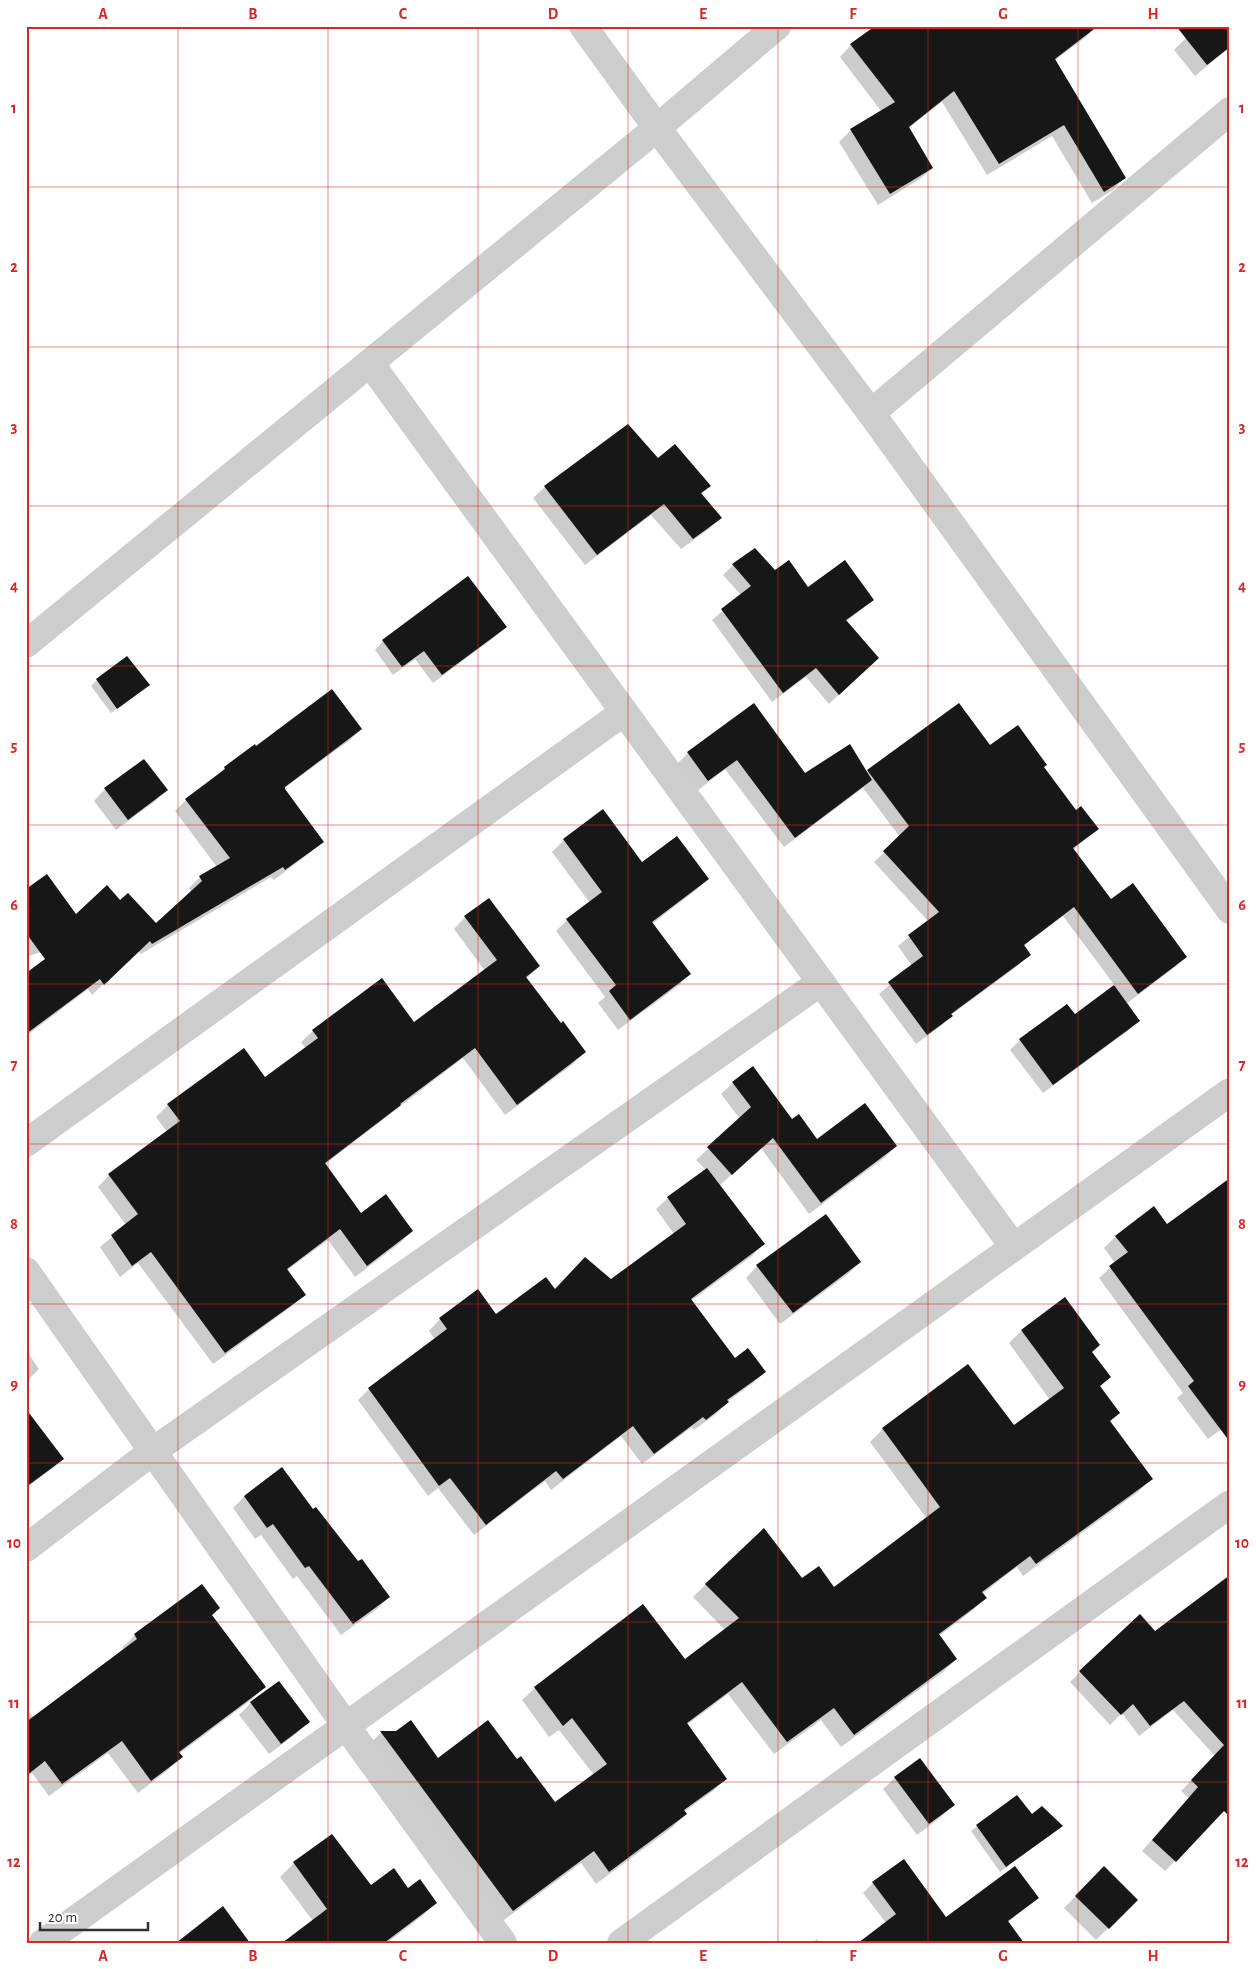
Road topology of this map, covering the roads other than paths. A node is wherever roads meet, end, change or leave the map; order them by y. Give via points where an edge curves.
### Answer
1 (583, 26) edge
2 (777, 26) edge
3 (1230, 111) edge
4 (657, 128) junction
5 (370, 363) junction
6 (871, 413) junction
7 (26, 644) edge
8 (624, 712) junction
9 (1230, 910) edge
10 (820, 982) junction
11 (1230, 1092) edge
12 (26, 1143) edge
13 (1012, 1246) junction
14 (26, 1271) edge
15 (153, 1450) junction
16 (1230, 1504) edge
17 (26, 1548) edge
18 (346, 1726) junction
19 (43, 1943) edge
20 (503, 1943) edge
21 (621, 1943) edge

1 - 4 street
2 - 4 street
3 - 6 street
4 - 5 street
4 - 6 street
5 - 7 street
5 - 8 street
6 - 9 street
8 - 10 street
8 - 12 street
10 - 13 street
10 - 15 street
11 - 13 street
13 - 18 street
14 - 15 street
15 - 17 street
15 - 18 street
16 - 21 street
18 - 19 street
18 - 20 street

